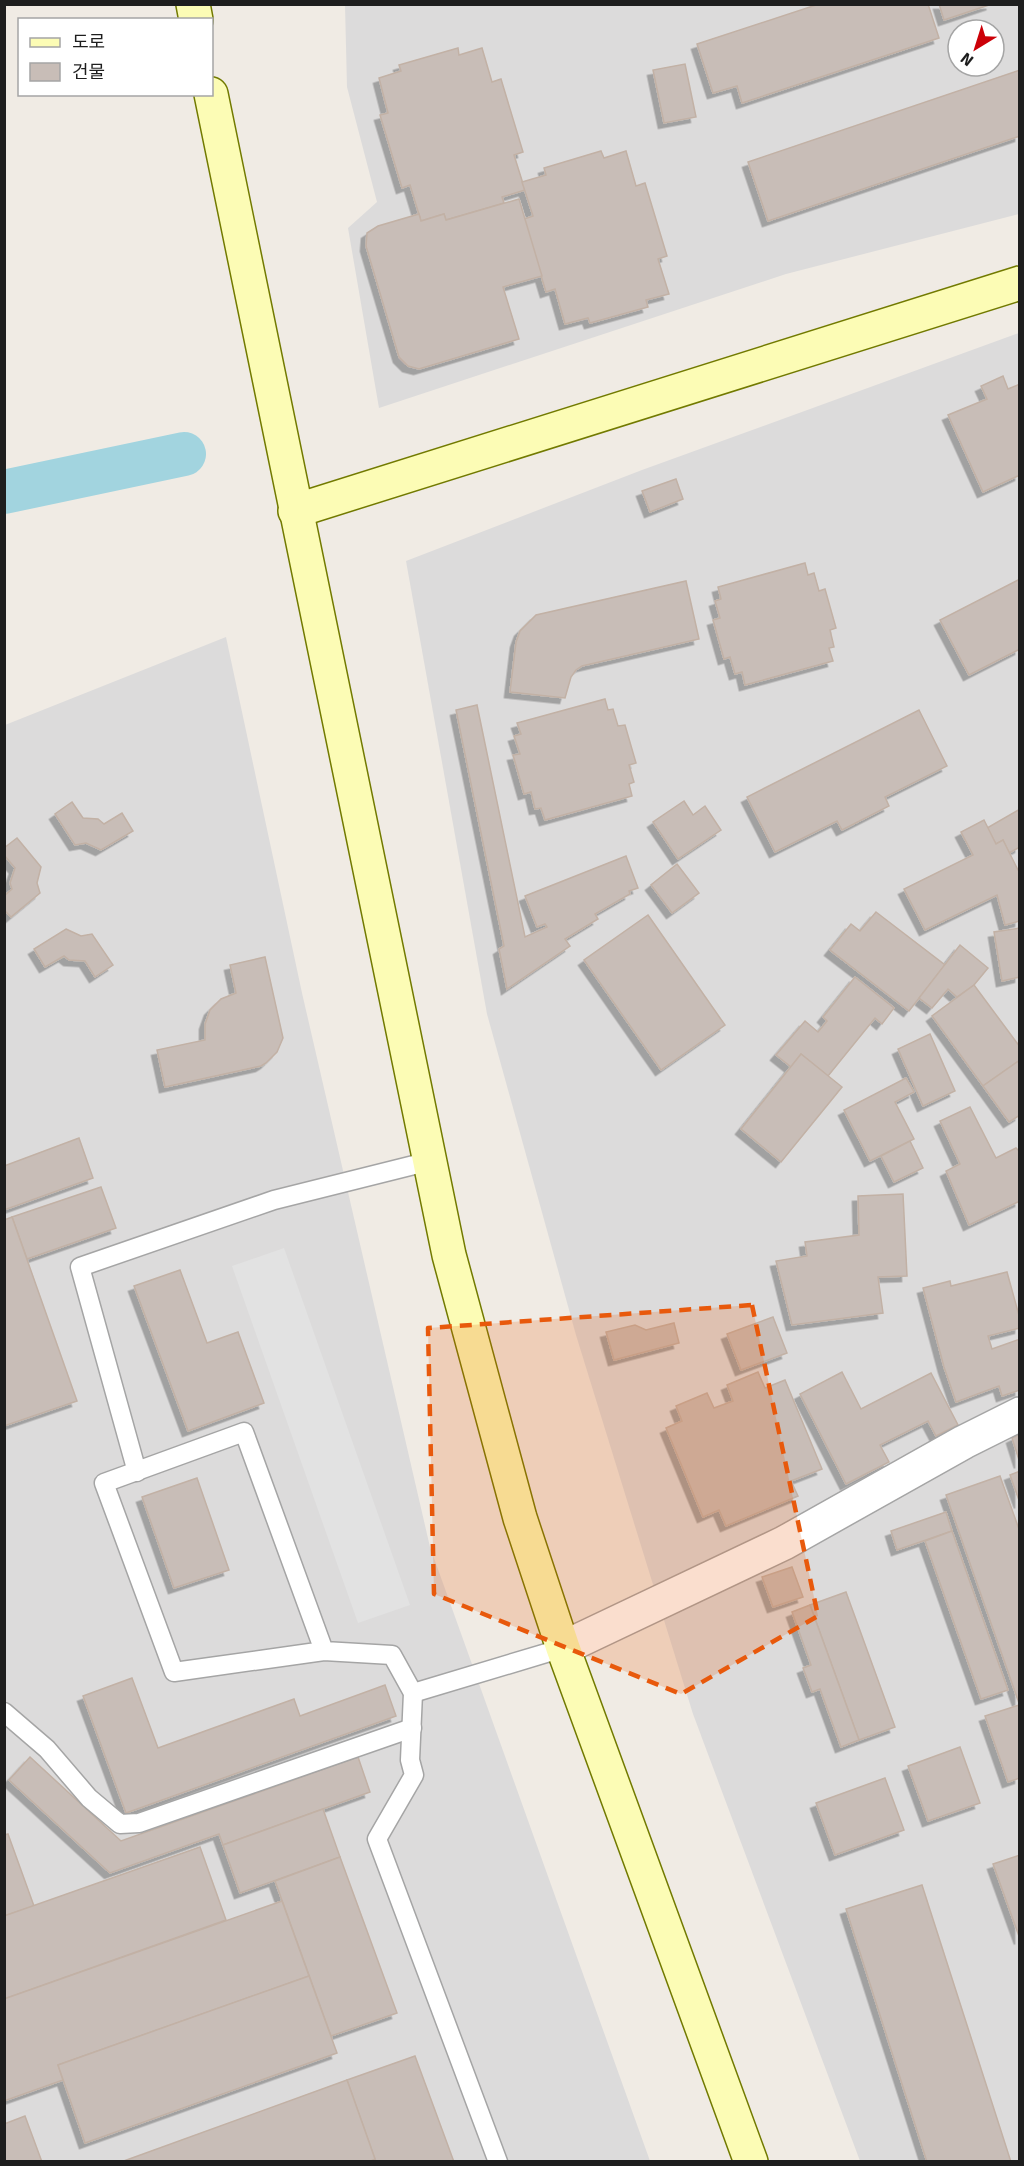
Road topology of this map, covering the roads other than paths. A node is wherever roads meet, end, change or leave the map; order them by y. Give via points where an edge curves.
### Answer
1 (211, 96) edge
2 (1020, 283) edge
3 (296, 511) junction
4 (430, 1161) junction
5 (1020, 1414) edge
6 (137, 1472) junction
7 (563, 1648) junction
8 (324, 1651) junction
9 (413, 1694) junction
10 (4, 1712) edge
11 (412, 1728) junction
12 (498, 2162) edge
13 (752, 2162) edge

1 - 3 main road
2 - 3 main road
3 - 4 main road
4 - 6 lane via 274,1200 80,1267
4 - 7 main road via 449,1255 520,1518
5 - 7 street via 784,1543
6 - 8 lane via 244,1432
6 - 8 lane via 104,1483 174,1672
7 - 9 lane
7 - 13 main road
8 - 9 lane via 392,1655
9 - 11 lane
10 - 11 lane via 47,1749 90,1798 120,1824 139,1822
11 - 12 lane via 410,1760 414,1775 377,1839

